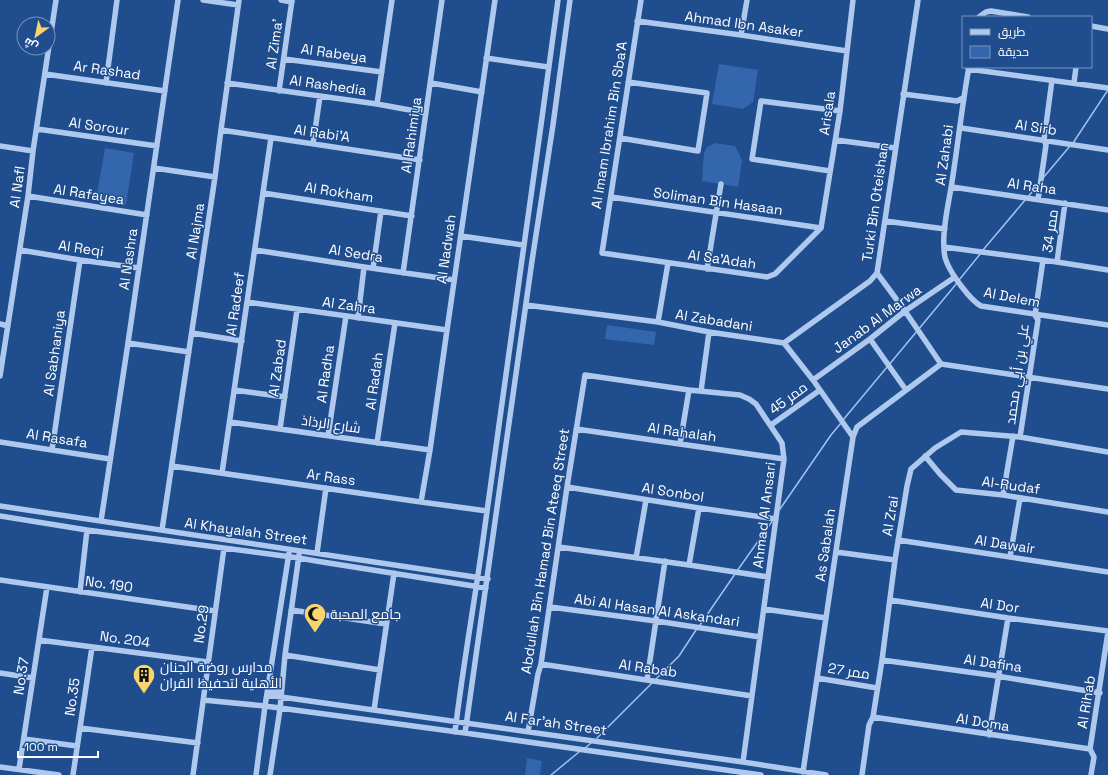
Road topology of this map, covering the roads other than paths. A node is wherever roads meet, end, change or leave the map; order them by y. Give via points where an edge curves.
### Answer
1 (56, 0) edge
2 (117, 0) edge
3 (178, 0) edge
4 (203, 0) edge
5 (281, 0) edge
6 (392, 0) edge
7 (442, 0) edge
8 (495, 0) edge
9 (558, 0) edge
10 (570, 0) edge
11 (641, 0) edge
12 (747, 0) edge
13 (853, 0) edge
14 (918, 0) edge
15 (292, 1) edge
16 (239, 3) edge
17 (980, 16) edge
18 (1022, 16) edge
19 (637, 21) junction
20 (1092, 26) edge
21 (1108, 29) edge
22 (741, 35) junction
23 (847, 51) junction
24 (284, 58) junction
25 (486, 58) junction
26 (548, 68) junction
27 (969, 68) edge
28 (1076, 68) edge
29 (382, 72) junction
30 (45, 74) junction
31 (1052, 80) junction
32 (628, 82) junction
33 (106, 83) junction
34 (430, 83) junction
35 (1074, 83) junction
36 (227, 84) junction
37 (1108, 88) edge
38 (165, 91) junction
39 (279, 91) junction
40 (482, 92) junction
41 (903, 94) junction
42 (320, 96) junction
43 (964, 98) junction
44 (377, 104) junction
45 (543, 107) junction
46 (555, 109) junction
47 (840, 111) junction
48 (426, 113) junction
49 (541, 123) junction
50 (553, 124) junction
51 (961, 128) junction
52 (37, 129) junction
53 (220, 130) junction
54 (272, 138) junction
55 (620, 138) junction
56 (836, 140) junction
57 (1044, 140) junction
58 (313, 144) junction
59 (0, 146) edge
60 (157, 146) junction
61 (895, 148) junction
62 (1108, 150) edge
63 (33, 151) junction
64 (420, 160) junction
65 (154, 168) junction
66 (830, 171) junction
67 (215, 177) junction
68 (720, 184) dead end
69 (952, 187) junction
70 (263, 193) junction
71 (28, 196) junction
72 (610, 197) junction
73 (1038, 200) junction
74 (1065, 203) junction
75 (381, 210) junction
76 (1108, 210) edge
77 (716, 213) junction
78 (147, 215) junction
79 (412, 216) junction
80 (885, 221) junction
81 (822, 228) junction
82 (945, 229) junction
83 (460, 236) junction
84 (523, 245) junction
85 (944, 247) junction
86 (20, 250) junction
87 (255, 250) junction
88 (602, 253) joint
89 (80, 260) junction
90 (1043, 260) junction
91 (1058, 262) junction
92 (668, 263) junction
93 (364, 267) junction
94 (139, 268) junction
95 (373, 268) junction
96 (707, 269) junction
97 (1108, 270) edge
98 (403, 273) junction
99 (877, 273) junction
100 (955, 277) junction
101 (454, 280) junction
102 (247, 302) junction
103 (526, 305) junction
104 (297, 310) junction
105 (905, 311) junction
106 (1035, 315) junction
107 (346, 316) junction
108 (358, 318) junction
109 (658, 322) junction
110 (395, 323) junction
111 (0, 324) edge
112 (1108, 325) edge
113 (8, 326) junction
114 (446, 330) junction
115 (709, 332) junction
116 (192, 333) junction
117 (870, 339) junction
118 (242, 341) junction
119 (128, 342) junction
120 (784, 343) junction
121 (189, 352) junction
122 (941, 364) junction
123 (585, 375) joint
124 (0, 376) edge
125 (1030, 378) junction
126 (813, 380) junction
127 (1108, 389) edge
128 (234, 390) junction
129 (689, 390) junction
130 (820, 390) junction
131 (906, 390) junction
132 (701, 391) junction
133 (285, 397) junction
134 (230, 422) junction
135 (771, 426) junction
136 (280, 429) junction
137 (576, 429) junction
138 (328, 436) junction
139 (1012, 436) junction
140 (852, 437) junction
141 (1020, 437) junction
142 (0, 442) edge
143 (378, 443) junction
144 (680, 444) junction
145 (52, 450) junction
146 (430, 450) junction
147 (1108, 452) edge
148 (925, 456) junction
149 (110, 459) junction
150 (784, 459) junction
151 (172, 466) junction
152 (222, 473) junction
153 (567, 487) junction
154 (326, 488) junction
155 (1003, 495) junction
156 (1020, 498) junction
157 (646, 500) junction
158 (421, 502) junction
159 (0, 506) edge
160 (699, 508) junction
161 (487, 511) junction
162 (1108, 512) edge
163 (44, 513) junction
164 (0, 516) edge
165 (72, 517) junction
166 (776, 519) junction
167 (101, 521) junction
168 (42, 522) junction
169 (66, 526) junction
170 (87, 530) junction
171 (162, 530) junction
172 (898, 540) junction
173 (272, 547) junction
174 (559, 547) junction
175 (224, 548) junction
176 (290, 549) junction
177 (300, 550) junction
178 (836, 552) junction
179 (316, 553) junction
180 (270, 554) junction
181 (289, 556) junction
182 (1010, 557) junction
183 (299, 558) junction
184 (636, 558) junction
185 (894, 560) junction
186 (316, 561) junction
187 (665, 561) junction
188 (689, 565) junction
189 (1108, 572) edge
190 (394, 573) junction
191 (463, 575) junction
192 (478, 577) junction
193 (768, 578) junction
194 (488, 579) junction
195 (0, 580) edge
196 (459, 584) junction
197 (476, 586) junction
198 (47, 587) junction
199 (486, 588) junction
200 (80, 592) junction
201 (890, 600) junction
202 (550, 607) junction
203 (764, 609) junction
204 (291, 610) junction
205 (215, 611) junction
206 (826, 618) junction
207 (1008, 618) junction
208 (656, 621) junction
209 (386, 624) junction
210 (1108, 631) edge
211 (760, 637) junction
212 (39, 640) junction
213 (92, 647) junction
214 (285, 655) junction
215 (882, 660) junction
216 (208, 662) junction
217 (541, 664) junction
218 (380, 670) junction
219 (0, 673) edge
220 (998, 676) junction
221 (33, 678) junction
222 (817, 678) junction
223 (647, 680) junction
224 (269, 682) junction
225 (282, 684) junction
226 (877, 688) junction
227 (1100, 693) junction
228 (267, 695) junction
229 (752, 696) junction
230 (282, 697) junction
231 (203, 700) junction
232 (458, 704) junction
233 (469, 704) junction
234 (265, 706) junction
235 (280, 709) junction
236 (374, 710) junction
237 (264, 716) junction
238 (873, 717) junction
239 (278, 718) junction
240 (456, 722) junction
241 (467, 723) junction
242 (80, 728) junction
243 (455, 732) junction
244 (528, 732) junction
245 (466, 733) junction
246 (989, 735) junction
247 (24, 739) junction
248 (198, 743) junction
249 (77, 746) junction
250 (1090, 749) junction
251 (743, 762) junction
252 (0, 767) edge
253 (19, 769) junction
254 (803, 772) junction
255 (45, 774) edge
256 (59, 775) edge
257 (73, 775) edge
258 (193, 775) edge
259 (256, 775) edge
260 (270, 775) edge
261 (761, 775) edge
262 (826, 775) edge
263 (862, 775) edge
264 (1091, 775) edge

1 - 30 street, Al Nafl
2 - 33 street
3 - 38 street, Al Nashra
4 - 16 street
5 - 15 street
6 - 29 street
7 - 34 street, Al Rahimiya
8 - 25 street, Al Nadwah
9 - 26 street
10 - 46 street
11 - 19 street, Al Imam Ibrahim Bin Sba'A
12 - 22 street
13 - 23 street, Arisala
14 - 41 street, Turki Bin Oteishan
15 - 24 street, Al Zima'
16 - 36 street, Al Najma
17 - 18 street via 991,11
19 - 22 street, Ahmad Ibn Asaker
19 - 32 street, Al Imam Ibrahim Bin Sba'A
20 - 21 street
22 - 23 street, Ahmad Ibn Asaker
23 - 47 street, Arisala
24 - 29 street, Al Rabeya
24 - 39 street, Al Zima'
25 - 26 street
25 - 40 street, Al Nadwah
26 - 45 street
27 - 31 street
27 - 43 street, Al Zahabi
28 - 35 street
29 - 44 street
30 - 33 street, Ar Rashad
30 - 52 street, Al Nafl
31 - 35 street
31 - 57 street
32 - 55 street, Al Imam Ibrahim Bin Sba'A
32 - 55 street via 707,93 698,151
33 - 38 street, Ar Rashad
34 - 40 street
34 - 48 street, Al Rahimiya
35 - 37 street
36 - 39 street, Al Rashedia
36 - 53 street, Al Najma
38 - 60 street, Al Nashra
39 - 42 street, Al Rashedia
40 - 83 street, Al Nadwah
41 - 43 street via 957,101
41 - 61 street, Turki Bin Oteishan
42 - 44 street, Al Rashedia
42 - 58 street
43 - 51 street, Al Zahabi
44 - 48 street, Al Rashedia
45 - 46 street via 550,114
45 - 49 street
46 - 50 street
47 - 56 street, Arisala
47 - 66 street via 761,101 752,159
48 - 64 street, Al Rahimiya
49 - 50 street via 546,121
49 - 84 street
50 - 103 street
51 - 57 street, Al Sirb
51 - 69 street, Al Zahabi
52 - 60 street, Al Sorour
52 - 63 street, Al Nafl
53 - 54 street, Al Rabi'A
53 - 67 street, Al Najma
54 - 58 street, Al Rabi'A
54 - 70 street, Al Radeef
55 - 72 street, Al Imam Ibrahim Bin Sba'A
56 - 61 street
56 - 66 street, Arisala
57 - 62 street, Al Sirb
57 - 73 street via 1046,145
58 - 64 street, Al Rabi'A
59 - 63 street
60 - 65 street, Al Nashra
61 - 80 street, Turki Bin Oteishan
63 - 71 street, Al Nafl
64 - 79 street, Al Rahimiya
65 - 67 street
65 - 78 street, Al Nashra
66 - 81 street, Arisala
67 - 116 street, Al Najma
68 - 77 street
69 - 73 street, Al Raha
69 - 82 street, Al Zahabi
70 - 75 street, Al Rokham
70 - 87 street, Al Radeef
71 - 78 street, Al Rafayea
71 - 86 street, Al Nafl
72 - 77 street, Soliman Bin Hasaan
72 - 88 street, Al Imam Ibrahim Bin Sba'A
73 - 74 street, Al Raha
74 - 76 street, Al Raha
74 - 91 street, ممر 34
75 - 79 street, Al Rokham
75 - 95 street
77 - 81 street, Soliman Bin Hasaan
77 - 96 street
78 - 94 street, Al Nashra
79 - 98 street, Al Rahimiya
80 - 82 street
80 - 99 street, Turki Bin Oteishan
81 - 96 street, Al Sa'Adah via 775,274 767,277
82 - 85 street, Al Zahabi
83 - 84 street
83 - 101 street, Al Nadwah
84 - 161 street
85 - 90 street
85 - 100 street, Al Delem via 947,263
86 - 89 street, Al Reqi
86 - 113 street, Al Nafl
87 - 93 street, Al Sedra
87 - 102 street, Al Radeef
88 - 92 street, Al Sa'Adah
89 - 94 street, Al Reqi
89 - 145 street, Al Sabhaniya
90 - 91 street
90 - 106 street, علي بن أبي محمد
91 - 97 street
92 - 96 street, Al Sa'Adah
92 - 109 street
93 - 95 street, Al Sedra
93 - 108 street
94 - 119 street, Al Nashra
95 - 98 street, Al Sedra
98 - 101 street, Al Sedra
99 - 105 street, Turki Bin Oteishan
99 - 120 street via 870,281
100 - 105 street, Janab Al Marwa
100 - 106 street, Al Delem via 981,306
101 - 114 street, Al Nadwah
102 - 104 street, Al Zahra
102 - 118 street, Al Radeef
103 - 109 street, Al Zabadani
103 - 194 street
104 - 107 street, Al Zahra
104 - 133 street, Al Zabad
105 - 117 street, Janab Al Marwa
105 - 122 street, Turki Bin Oteishan
106 - 112 street, Al Delem
106 - 125 street, علي بن أبي محمد via 1038,320
107 - 108 street, Al Zahra
107 - 138 street, Al Radha
108 - 110 street, Al Zahra
109 - 115 street, Al Zabadani
110 - 114 street, Al Zahra
110 - 143 street, Al Radah
111 - 113 street
113 - 124 street, Al Nafl
114 - 146 street, Al Nadwah
115 - 120 street, Al Zabadani
115 - 132 street
116 - 118 street
116 - 121 street, Al Najma
117 - 126 street, Janab Al Marwa
117 - 131 street
118 - 128 street, Al Radeef
119 - 121 street
119 - 149 street, Al Nashra
120 - 126 street
121 - 151 street, Al Najma
122 - 125 street
122 - 131 street
123 - 129 street, Ahmad Al Ansari
123 - 137 street, Abdullah Bin Hamad Bin Ateeq Street
125 - 127 street
125 - 141 street, علي بن أبي محمد
126 - 130 street
128 - 133 street
128 - 134 street, Al Radeef
129 - 132 street, Ahmad Al Ansari
129 - 144 street
130 - 135 street, ممر 45
130 - 140 street
131 - 140 street via 857,427
132 - 135 street, Ahmad Al Ansari via 740,395 749,399 756,404
133 - 136 street, Al Zabad
134 - 136 street, شارع الرذاذ
134 - 152 street, Al Radeef
135 - 150 street, Ahmad Al Ansari via 782,443
136 - 138 street, شارع الرذاذ
137 - 144 street, Al Rahalah
137 - 153 street, Abdullah Bin Hamad Bin Ateeq Street
138 - 143 street, شارع الرذاذ
139 - 141 street, Al Zrai
139 - 148 street, Al Zrai via 961,432
139 - 155 street
140 - 178 street, As Sabalah
141 - 147 street, Al Zrai
142 - 145 street, Al Rasafa
143 - 146 street, شارع الرذاذ
144 - 150 street, Al Rahalah
145 - 149 street, Al Rasafa
146 - 158 street, Al Nadwah
148 - 155 street, Al-Rudaf via 956,490
148 - 172 street, Al Zrai via 911,469
149 - 167 street, Al Nashra
150 - 166 street, Ahmad Al Ansari
151 - 152 street, Ar Rass
151 - 171 street, Al Najma
152 - 154 street, Ar Rass
153 - 157 street, Al Sonbol
153 - 174 street, Abdullah Bin Hamad Bin Ateeq Street
154 - 158 street, Ar Rass
154 - 179 street
155 - 156 street, Al-Rudaf
156 - 162 street, Al-Rudaf
156 - 182 street
157 - 160 street, Al Sonbol
157 - 184 street
158 - 161 street, Ar Rass
159 - 163 street, Al Khayalah Street
160 - 166 street, Al Sonbol
160 - 188 street
161 - 192 street
163 - 165 street, Al Khayalah Street
163 - 168 street via 49,519
164 - 168 street, Al Khayalah Street
165 - 167 street, Al Khayalah Street
165 - 169 street via 60,519
166 - 193 street, Ahmad Al Ansari
167 - 171 street, Al Khayalah Street
168 - 169 street, Al Khayalah Street
169 - 170 street, Al Khayalah Street
170 - 175 street, Al Khayalah Street
170 - 200 street
171 - 173 street, Al Khayalah Street
172 - 182 street, Al Dawair
172 - 185 street, Al Zrai
173 - 176 street, Al Khayalah Street
173 - 180 street via 282,550 282,555
174 - 184 street
174 - 202 street, Abdullah Bin Hamad Bin Ateeq Street
175 - 180 street, Al Khayalah Street
175 - 205 street, No.29
176 - 177 street, Al Khayalah Street
176 - 181 street
177 - 179 street, Al Khayalah Street
177 - 183 street
178 - 185 street
178 - 206 street, As Sabalah
179 - 186 street via 307,555
179 - 191 street, Al Khayalah Street
180 - 181 street, Al Khayalah Street
181 - 183 street, Al Khayalah Street
181 - 224 street
182 - 189 street, Al Dawair
183 - 186 street, Al Khayalah Street
183 - 204 street
184 - 187 street
185 - 201 street, Al Zrai
186 - 190 street, Al Khayalah Street
187 - 188 street
187 - 208 street
188 - 193 street
190 - 196 street, Al Khayalah Street
190 - 209 street
191 - 192 street, Al Khayalah Street
191 - 196 street via 465,580
192 - 194 street, Al Khayalah Street
192 - 197 street
193 - 203 street, Ahmad Al Ansari
194 - 199 street
195 - 198 street, No. 190
196 - 197 street, Al Khayalah Street
197 - 199 street, Al Khayalah Street
197 - 232 street
198 - 200 street, No. 190
198 - 212 street, No.37
199 - 233 street
200 - 205 street, No. 190
201 - 207 street, Al Dor
201 - 215 street, Al Zrai
202 - 208 street, Abi Al Hasan Al Askandari
202 - 217 street, Abdullah Bin Hamad Bin Ateeq Street
203 - 206 street
203 - 211 street, Ahmad Al Ansari
204 - 209 street
204 - 214 street
205 - 216 street, No.29
206 - 222 street, As Sabalah
207 - 210 street, Al Dor
207 - 220 street
208 - 211 street, Abi Al Hasan Al Askandari
208 - 223 street
209 - 218 street
210 - 227 street, Al Rihab
211 - 229 street, Ahmad Al Ansari
212 - 213 street, No. 204
212 - 221 street, No.37
213 - 216 street, No. 204
213 - 242 street, No.35
214 - 218 street
214 - 225 street
215 - 220 street, Al Dafina
215 - 226 street, Al Zrai
216 - 231 street, No.29
217 - 223 street, Al Rabab
217 - 244 street, Abdullah Bin Hamad Bin Ateeq Street
218 - 236 street
219 - 221 street
220 - 227 street, Al Dafina
220 - 246 street
221 - 247 street, No.37
222 - 226 street, ممر 27
222 - 254 street, As Sabalah
223 - 229 street, Al Rabab
224 - 225 street via 270,691 277,692
224 - 228 street
225 - 230 street
226 - 238 street, Al Zrai
227 - 250 street, Al Rihab
228 - 230 street, Al Far'ah Street
228 - 234 street
229 - 251 street, Ahmad Al Ansari
230 - 235 street
230 - 236 street, Al Far'ah Street
231 - 234 street, Al Far'ah Street
231 - 248 street, No.29
232 - 233 street via 461,715 464,715
232 - 240 street
233 - 241 street
234 - 235 street, Al Far'ah Street
234 - 237 street
235 - 239 street
235 - 243 street, Al Far'ah Street
236 - 240 street, Al Far'ah Street
237 - 239 street via 268,708 274,710
237 - 259 street
238 - 246 street, Al Doma
238 - 263 street, Al Zrai via 869,725
239 - 260 street
240 - 241 street, Al Far'ah Street
240 - 243 street
241 - 244 street, Al Far'ah Street
241 - 245 street
242 - 248 street
242 - 249 street, No.35
243 - 245 street, Al Far'ah Street
244 - 251 street, Al Far'ah Street
245 - 261 street, Al Far'ah Street
246 - 250 street, Al Doma
247 - 249 street
247 - 253 street, No.37
248 - 258 street, No.29
249 - 257 street, No.35
250 - 264 street, Al Rihab via 1094,757
251 - 254 street, Al Far'ah Street
252 - 253 street
253 - 255 street
254 - 262 street, Al Far'ah Street
255 - 256 street

